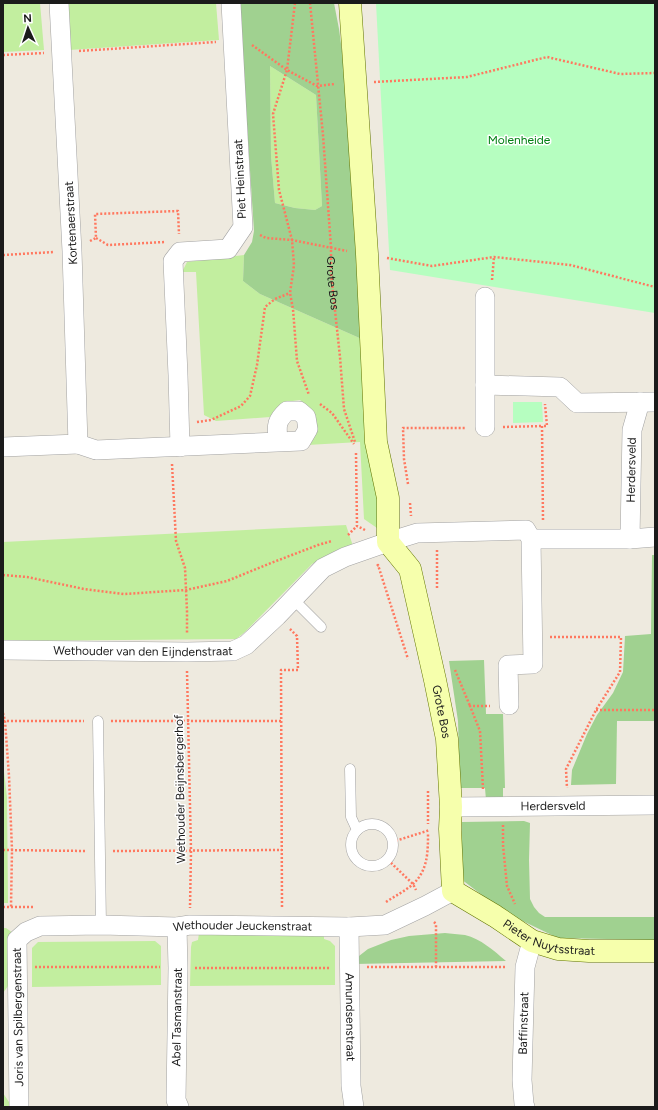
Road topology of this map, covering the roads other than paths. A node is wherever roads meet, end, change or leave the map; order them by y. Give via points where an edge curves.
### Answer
1 (60, 3) edge
2 (231, 3) edge
3 (350, 3) edge
4 (485, 297) road end
5 (485, 385) junction
6 (647, 402) edge
7 (485, 427) road end
8 (278, 442) dead end
9 (78, 444) junction
10 (3, 447) edge
11 (180, 447) junction
12 (655, 537) edge
13 (537, 539) junction
14 (630, 539) junction
15 (388, 542) junction
16 (293, 599) junction
17 (321, 627) dead end
18 (3, 650) edge
19 (509, 705) road end
20 (98, 721) road end
21 (350, 769) dead end
22 (655, 805) edge
23 (451, 818) junction
24 (357, 830) junction
25 (453, 891) junction
26 (101, 925) junction
27 (184, 926) junction
28 (349, 926) junction
29 (26, 932) joint
30 (532, 940) junction
31 (655, 951) edge
32 (19, 1107) edge
33 (179, 1107) edge
34 (354, 1107) edge
35 (525, 1107) edge

1 - 9 street, Kortenaerstraat
2 - 11 street, Piet Heinstraat via 243,227 228,249 180,246 173,261
3 - 15 street via 367,254 376,442 388,498
4 - 5 street
5 - 6 street, Herdersveld via 560,387 577,402
5 - 7 street
6 - 14 street, Herdersveld via 632,430
8 - 11 street
9 - 10 street
9 - 11 street via 96,450
12 - 14 street
13 - 14 street
13 - 15 street via 526,530 417,533
13 - 19 street via 533,664 508,665
15 - 16 street, Wethouder van den Eijndenstraat via 322,568
15 - 23 street, Grote Bos via 410,569 447,739
16 - 17 lane
16 - 18 street, Wethouder van den Eijndenstraat via 246,645 233,651
20 - 26 lane
21 - 24 lane via 352,817
22 - 23 street, Herdersveld via 483,807
23 - 25 street, Grote Bos
24 - 24 lane via 351,842 354,855 363,864 376,866 388,860 394,848 391,835 381,826 368,824
25 - 28 street, Wethouder Jeuckenstraat via 385,925
25 - 30 street, Pieter Nuytsstraat
26 - 27 street, Wethouder Jeuckenstraat
26 - 29 street, Wethouder Jeuckenstraat via 40,926
27 - 28 street, Wethouder Jeuckenstraat
27 - 33 street, Abel Tasmanstraat via 178,968 176,1100
28 - 34 street, Amundsenstraat via 351,1086
29 - 32 street, Joris van Spilbergenstraat via 17,940
30 - 31 street, Pieter Nuytsstraat via 558,949
30 - 35 street, Baffinstraat via 525,967 522,1080

